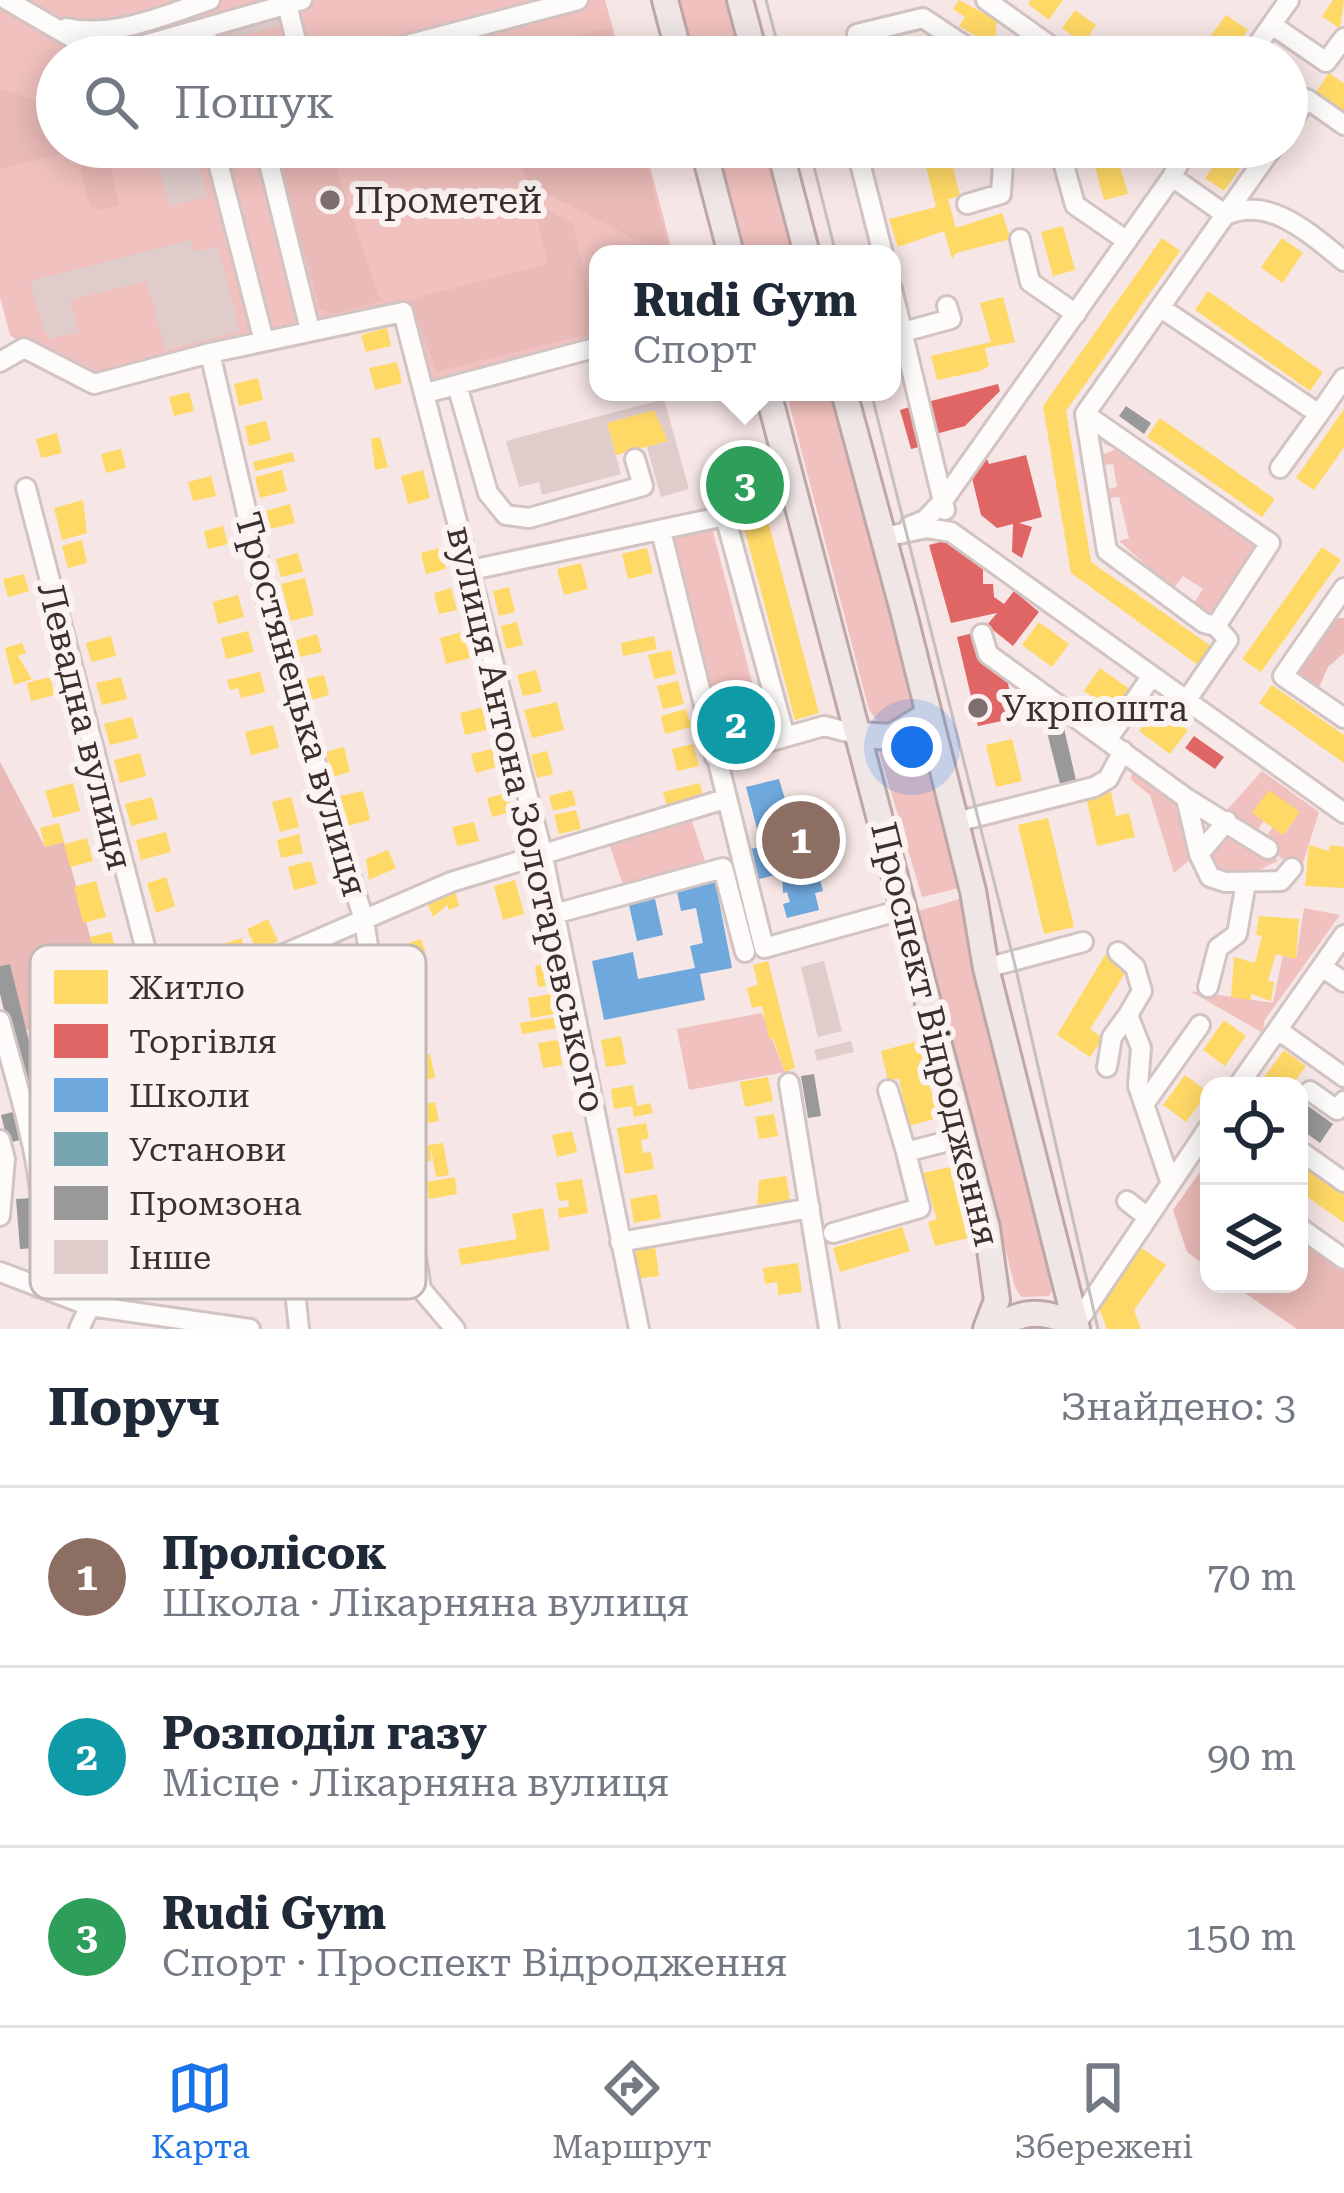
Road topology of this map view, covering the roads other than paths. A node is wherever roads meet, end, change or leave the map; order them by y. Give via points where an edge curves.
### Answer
1 (7, 0) edge
2 (210, 0) edge
3 (578, 0) edge
4 (665, 0) edge
5 (740, 0) edge
6 (986, 0) edge
7 (1289, 0) edge
8 (292, 1) edge
9 (1272, 25) junction
10 (55, 26) junction
11 (201, 29) junction
12 (857, 34) dead end
13 (70, 36) edge
14 (176, 36) edge
15 (206, 36) edge
16 (297, 36) edge
17 (441, 36) edge
18 (674, 36) edge
19 (749, 36) edge
20 (948, 36) edge
21 (1035, 36) edge
22 (1264, 36) edge
23 (1288, 36) edge
24 (1344, 38) edge
25 (1308, 50) edge
26 (1308, 101) edge
27 (1344, 125) edge
28 (219, 168) edge
29 (270, 168) edge
30 (708, 168) edge
31 (784, 168) edge
32 (861, 168) edge
33 (1003, 168) edge
34 (1065, 168) edge
35 (1177, 168) edge
36 (1258, 168) edge
37 (1172, 178) junction
38 (967, 204) dead end
39 (1226, 215) junction
40 (1019, 239) dead end
41 (1127, 242) junction
42 (729, 245) edge
43 (805, 245) edge
44 (881, 245) edge
45 (1344, 261) edge
46 (1161, 308) junction
47 (1076, 314) junction
48 (901, 324) edge
49 (310, 331) junction
50 (903, 332) junction
51 (264, 341) junction
52 (956, 341) dead end
53 (589, 349) edge
54 (210, 352) junction
55 (1, 358) edge
56 (1344, 378) edge
57 (457, 385) junction
58 (426, 393) junction
59 (770, 401) edge
60 (846, 401) edge
61 (1085, 414) junction
62 (1319, 414) junction
63 (635, 459) dead end
64 (1280, 468) dead end
65 (26, 488) dead end
66 (942, 502) junction
67 (662, 531) junction
68 (951, 532) junction
69 (884, 537) junction
70 (471, 570) junction
71 (1344, 588) edge
72 (1216, 626) junction
73 (982, 634) dead end
74 (1152, 676) junction
75 (1186, 701) junction
76 (929, 714) junction
77 (1344, 718) edge
78 (860, 735) junction
79 (784, 737) junction
80 (1116, 744) junction
81 (715, 757) junction
82 (1186, 797) junction
83 (725, 799) junction
84 (1344, 813) edge
85 (1227, 820) junction
86 (956, 822) junction
87 (1268, 849) dead end
88 (542, 852) junction
89 (1199, 854) junction
90 (1292, 868) dead end
91 (1246, 882) junction
92 (554, 914) junction
93 (887, 914) dead end
94 (364, 920) junction
95 (1344, 934) edge
96 (1083, 942) dead end
97 (144, 945) edge
98 (306, 945) edge
99 (368, 945) edge
100 (754, 950) junction
101 (1118, 952) dead end
102 (1322, 967) junction
103 (986, 968) junction
104 (1344, 982) edge
105 (1208, 987) dead end
106 (1128, 1015) junction
107 (0, 1021) edge
108 (1200, 1025) dead end
109 (1278, 1030) junction
110 (1107, 1067) dead end
111 (1244, 1077) edge
112 (1344, 1077) edge
113 (789, 1083) dead end
114 (889, 1090) dead end
115 (1310, 1091) dead end
116 (1147, 1100) junction
117 (1344, 1101) edge
118 (964, 1137) junction
119 (30, 1138) edge
120 (0, 1140) edge
121 (906, 1152) junction
122 (1200, 1157) edge
123 (1308, 1157) edge
124 (1170, 1181) junction
125 (1344, 1183) edge
126 (1127, 1201) dead end
127 (810, 1208) junction
128 (0, 1216) edge
129 (1146, 1216) junction
130 (833, 1233) dead end
131 (1308, 1233) edge
132 (620, 1242) junction
133 (1344, 1259) edge
134 (0, 1272) edge
135 (30, 1284) edge
136 (426, 1295) edge
137 (71, 1299) edge
138 (295, 1299) edge
139 (90, 1306) junction
140 (1077, 1327) edge
141 (79, 1329) edge
142 (250, 1329) edge
143 (298, 1329) edge
144 (455, 1329) edge
145 (639, 1329) edge
146 (829, 1329) edge
147 (990, 1329) edge

1 - 10 street
2 - 10 street via 93,33
3 - 17 street
4 - 18 main road
5 - 19 main road
6 - 21 street
7 - 9 street
8 - 11 street
8 - 16 street
9 - 22 street
9 - 23 street
10 - 13 street
11 - 14 street
11 - 15 street
12 - 20 street via 922,18
24 - 25 street via 1326,62
26 - 27 street
28 - 51 street
29 - 49 street
30 - 42 main road
31 - 43 main road
32 - 44 street
33 - 38 street via 1001,194
34 - 41 street via 1076,206
35 - 37 street
36 - 39 street
37 - 39 street
37 - 41 street
39 - 45 street via 1265,210
39 - 46 street
40 - 47 street via 1030,282
41 - 47 street
46 - 61 street
46 - 62 street
47 - 66 street
48 - 50 street
49 - 51 street
49 - 58 street, вулиця Антона Золотаревського via 403,312
50 - 52 street via 949,313
50 - 66 street
51 - 54 street
53 - 57 street
54 - 55 street via 94,384 24,348
54 - 94 street, Тростянецька вулиця via 271,618
56 - 62 street
57 - 58 street
57 - 63 street via 488,493 506,515 529,518 643,486
58 - 70 street, вулиця Антона Золотаревського
59 - 78 main road, Проспект Відродження
60 - 69 main road, Проспект Відродження
61 - 72 street via 1107,551
61 - 72 street via 1270,543
62 - 64 street
65 - 97 street, Левадна вулиця
66 - 68 street
66 - 69 street via 925,520
67 - 70 street
67 - 79 street via 725,516
67 - 81 street
68 - 69 street
68 - 74 street
69 - 76 main road, Проспект Відродження
70 - 88 street, вулиця Антона Золотаревського
71 - 77 street via 1283,676
72 - 75 street via 1228,640
73 - 80 street via 988,654
74 - 75 street
74 - 80 street
75 - 84 street
76 - 78 main road via 891,737
76 - 86 main road, Проспект Відродження
78 - 79 street via 824,726
78 - 118 main road, Проспект Відродження
79 - 81 street
80 - 82 street
80 - 86 street via 1108,779 1094,787
81 - 83 street
82 - 85 street
82 - 89 street
83 - 88 street
83 - 100 street
85 - 87 street
85 - 89 street
86 - 103 main road, Проспект Відродження
88 - 92 street, вулиця Антона Золотаревського
88 - 94 street
89 - 91 street via 1210,877
90 - 91 street via 1281,881
91 - 105 street via 1237,934 1218,948
92 - 100 street via 724,868
92 - 132 street, вулиця Антона Золотаревського
93 - 100 street
94 - 98 street
94 - 99 street, Тростянецька вулиця
95 - 102 street
96 - 103 street
101 - 106 street via 1136,967 1142,991
102 - 104 street
102 - 109 street
103 - 140 main road, Проспект Відродження
106 - 110 street via 1112,1037
106 - 116 street
107 - 119 street
108 - 116 street
109 - 111 street
109 - 112 street
113 - 127 street
114 - 121 street
115 - 117 street via 1337,1111
116 - 124 street
118 - 121 street
118 - 147 main road, Проспект Відродження via 993,1262
120 - 128 street
121 - 130 street via 920,1208
122 - 124 street
123 - 125 street
124 - 129 street
126 - 129 street
127 - 132 street
127 - 146 street
129 - 140 street
131 - 133 street
132 - 145 street, вулиця Антона Золотаревського
134 - 135 street
136 - 144 street, Тростянецька вулиця
137 - 139 street
138 - 143 street
139 - 141 street
139 - 142 street
140 - 147 main road via 1044,1312 1014,1315

